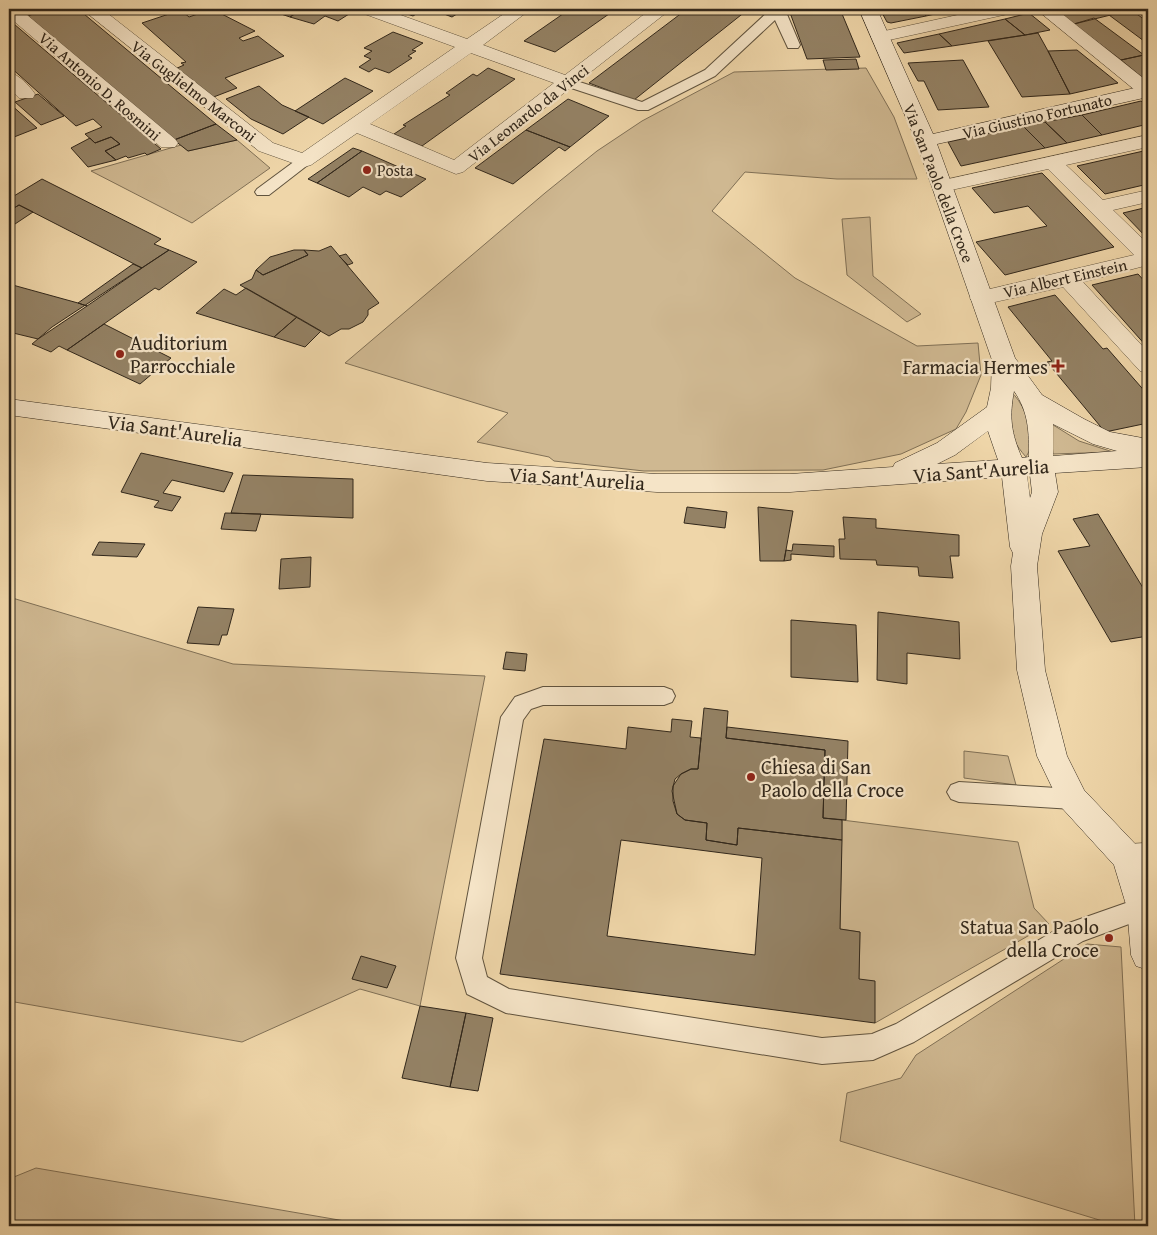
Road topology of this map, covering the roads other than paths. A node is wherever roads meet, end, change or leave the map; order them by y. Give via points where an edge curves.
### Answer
1 (36, 9) edge
2 (91, 9) edge
3 (368, 9) edge
4 (522, 9) edge
5 (662, 9) edge
6 (779, 9) edge
7 (868, 9) edge
8 (1008, 9) edge
9 (1045, 9) edge
10 (1145, 9) edge
11 (1148, 11) edge
12 (13, 16) edge
13 (880, 37) junction
14 (467, 45) junction
15 (793, 45) dead end
16 (9, 78) edge
17 (567, 82) junction
18 (1148, 91) edge
19 (26, 94) dead end
20 (356, 125) junction
21 (926, 141) junction
22 (1148, 141) edge
23 (168, 143) dead end
24 (304, 161) junction
25 (1052, 162) junction
26 (942, 186) junction
27 (264, 192) dead end
28 (1148, 196) edge
29 (1099, 207) junction
30 (1148, 257) edge
31 (1068, 279) junction
32 (981, 298) junction
33 (1004, 360) junction
34 (1148, 366) edge
35 (1034, 401) junction
36 (9, 407) edge
37 (998, 411) junction
38 (1148, 448) edge
39 (1148, 458) edge
40 (1041, 466) junction
41 (1014, 469) junction
42 (891, 476) junction
43 (1024, 566) junction
44 (664, 696) dead end
45 (958, 792) dead end
46 (1073, 799) junction
47 (1138, 857) edge
48 (1143, 908) junction
49 (1148, 955) edge

1 - 12 street
2 - 24 street, Via Guglielmo Marconi via 266,148
3 - 14 street
4 - 14 street
5 - 17 street, Via Leonardo da Vinci
6 - 15 lane
6 - 17 lane via 710,73 643,107
7 - 13 street, Via San Paolo della Croce
8 - 13 street
9 - 18 street
10 - 11 street
12 - 23 street, Via Antonio D. Rosmini
13 - 21 street, Via San Paolo della Croce
14 - 17 street
14 - 20 street
16 - 19 street
17 - 20 street, Via Leonardo da Vinci via 456,168
18 - 21 street, Via Giustino Fortunato
20 - 24 street
21 - 26 street, Via San Paolo della Croce
22 - 25 street
24 - 27 lane
25 - 26 street
25 - 29 street
26 - 32 street, Via San Paolo della Croce
28 - 29 street
29 - 30 street
30 - 31 street, Via Albert Einstein
31 - 32 street, Via Albert Einstein
31 - 34 street
32 - 33 street, Via San Paolo della Croce
33 - 35 street
33 - 37 street
35 - 38 street via 1078,429 1122,446
35 - 40 street via 1042,424
36 - 42 street, Via Sant'Aurelia via 487,472 657,483 790,483
37 - 41 street via 1001,438
37 - 42 street via 946,449
39 - 40 street, Via Sant'Aurelia
40 - 41 street, Via Sant'Aurelia
40 - 43 street via 1044,492 1029,534
41 - 42 street, Via Sant'Aurelia
41 - 43 street
43 - 46 street via 1031,670 1052,756
44 - 48 lane via 543,696 523,703 512,717 468,958 476,985 506,1001 822,1051 873,1047 905,1033 1075,932
45 - 46 lane
46 - 47 street
47 - 48 street
48 - 49 street

